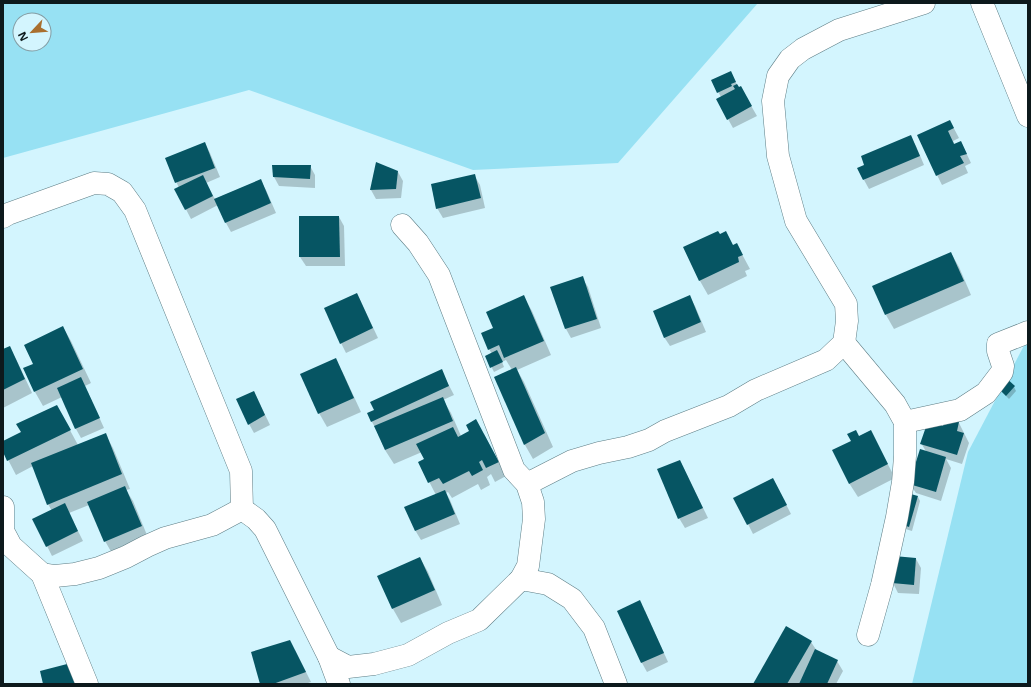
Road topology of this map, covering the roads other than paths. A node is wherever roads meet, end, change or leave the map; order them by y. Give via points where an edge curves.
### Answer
1 (924, 3) edge
2 (982, 3) edge
3 (1028, 116) edge
4 (3, 217) edge
5 (402, 225) dead end
6 (1028, 332) edge
7 (844, 343) junction
8 (905, 422) junction
9 (527, 484) junction
10 (3, 507) edge
11 (242, 510) junction
12 (42, 574) junction
13 (521, 580) junction
14 (868, 635) dead end
15 (329, 657) junction
16 (87, 684) edge
17 (339, 684) edge
18 (616, 684) edge

1 - 7 street via 838,30 803,48 778,76 773,101 778,156 796,221 846,304
2 - 3 street
4 - 11 street via 94,183 108,184 122,192 135,210 241,471
5 - 9 street via 418,242 439,275 514,470
6 - 8 street via 998,344 1002,372 986,393 960,410
7 - 8 street via 895,404
7 - 9 street via 826,360 756,390 729,406 665,431 649,440 572,461
8 - 14 street via 903,482 897,517
9 - 13 street via 533,502 534,518 528,566
10 - 12 street via 4,530 11,546
11 - 12 street via 212,525 165,538 100,568 75,574
11 - 15 street via 265,529
12 - 16 street
13 - 15 street via 479,620 448,633 408,655 374,664 348,667
13 - 18 street via 548,584 572,599 594,628
15 - 17 street

